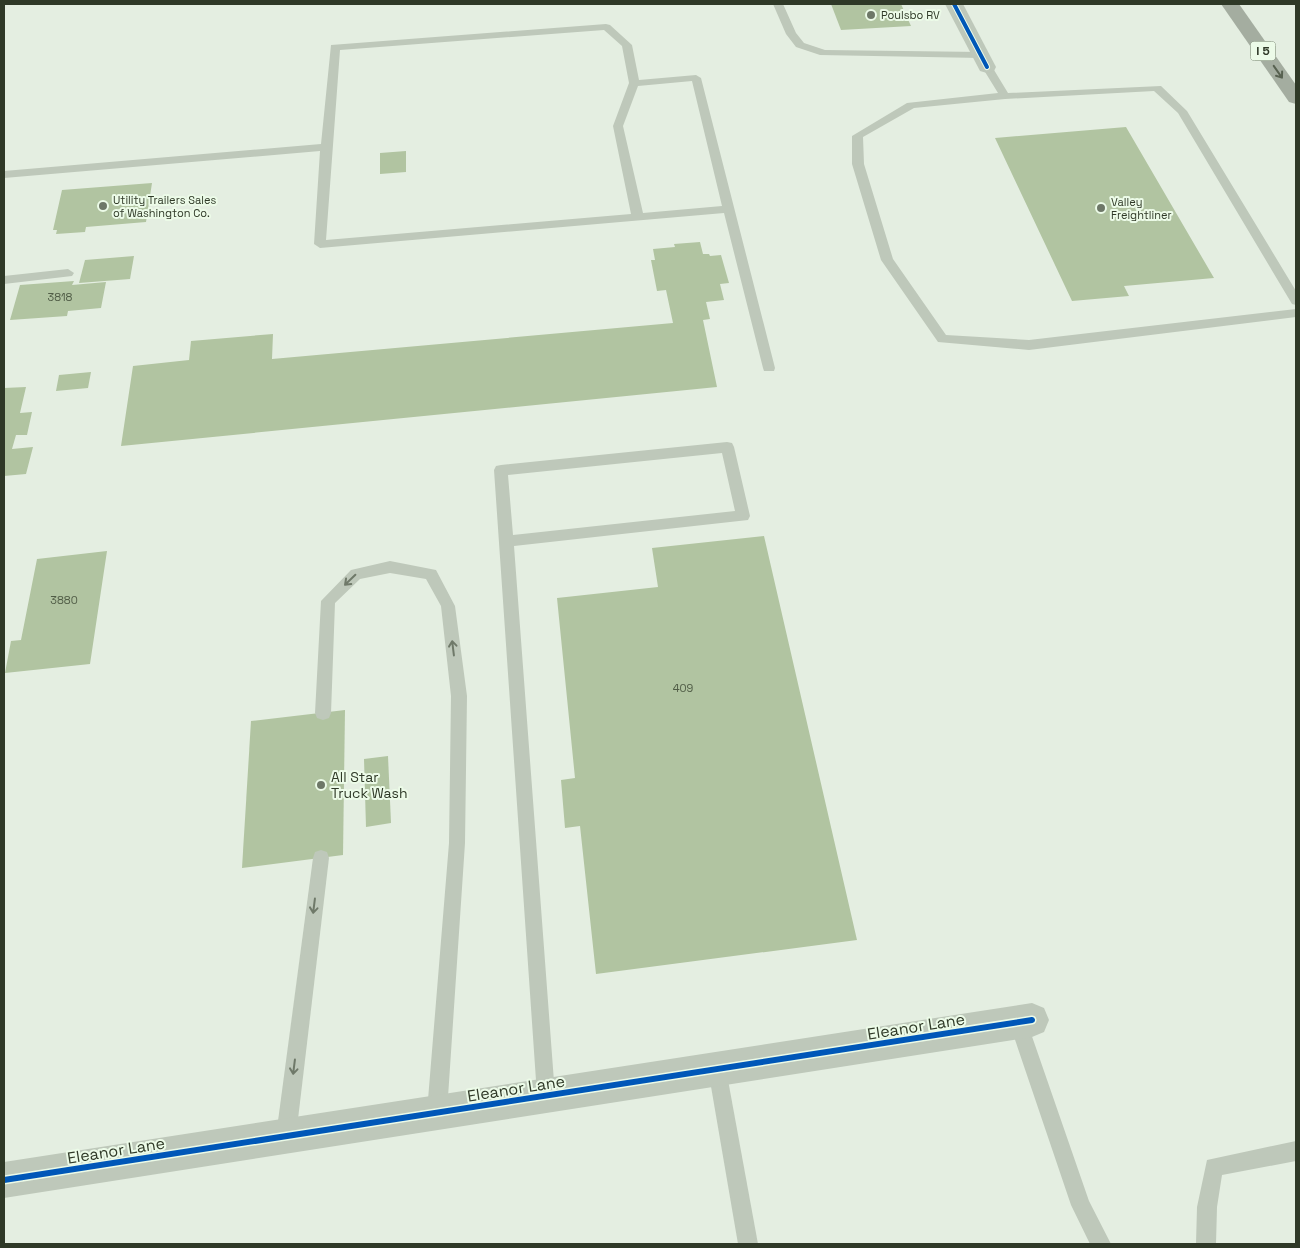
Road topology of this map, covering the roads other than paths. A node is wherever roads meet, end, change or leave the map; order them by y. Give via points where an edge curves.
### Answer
1 (778, 4) edge
2 (954, 4) edge
3 (1230, 4) edge
4 (984, 61) junction
5 (634, 83) junction
6 (1005, 96) junction
7 (1296, 98) edge
8 (326, 147) junction
9 (4, 175) edge
10 (729, 209) junction
11 (638, 217) junction
12 (68, 273) dead end
13 (4, 280) edge
14 (1296, 301) edge
15 (1296, 313) edge
16 (769, 368) dead end
17 (506, 541) junction
18 (323, 713) dead end
19 (320, 858) dead end
20 (1025, 1021) joint
21 (717, 1069) junction
22 (546, 1095) junction
23 (438, 1112) junction
24 (286, 1136) junction
25 (1296, 1152) edge
26 (4, 1180) edge
27 (748, 1244) edge
28 (1101, 1244) edge
29 (1206, 1244) edge

1 - 4 lane via 791,34 800,45 824,53
2 - 4 street
3 -> 7 highway, I 5
4 - 6 lane
5 - 8 lane via 627,45 606,27 335,47
5 - 10 lane via 696,78
5 - 11 lane via 618,126
6 - 14 lane via 1157,88 1182,111
6 - 15 lane via 911,105 858,136 858,164 886,260 942,339 1029,345
8 - 9 lane
8 - 11 lane via 320,244
10 - 11 lane
10 - 16 lane
12 - 13 lane
17 - 17 lane via 501,470 727,447 743,516
17 - 22 lane
23 -> 18 lane via 457,843 459,696 448,606 431,574 390,567 356,574 328,601
19 -> 24 lane
20 - 21 street, Eleanor Lane
20 - 28 lane via 1080,1205
21 - 22 street, Eleanor Lane
21 - 27 lane
22 - 23 street, Eleanor Lane
23 - 24 street, Eleanor Lane
24 - 26 street, Eleanor Lane
25 - 29 lane via 1214,1167 1207,1208

